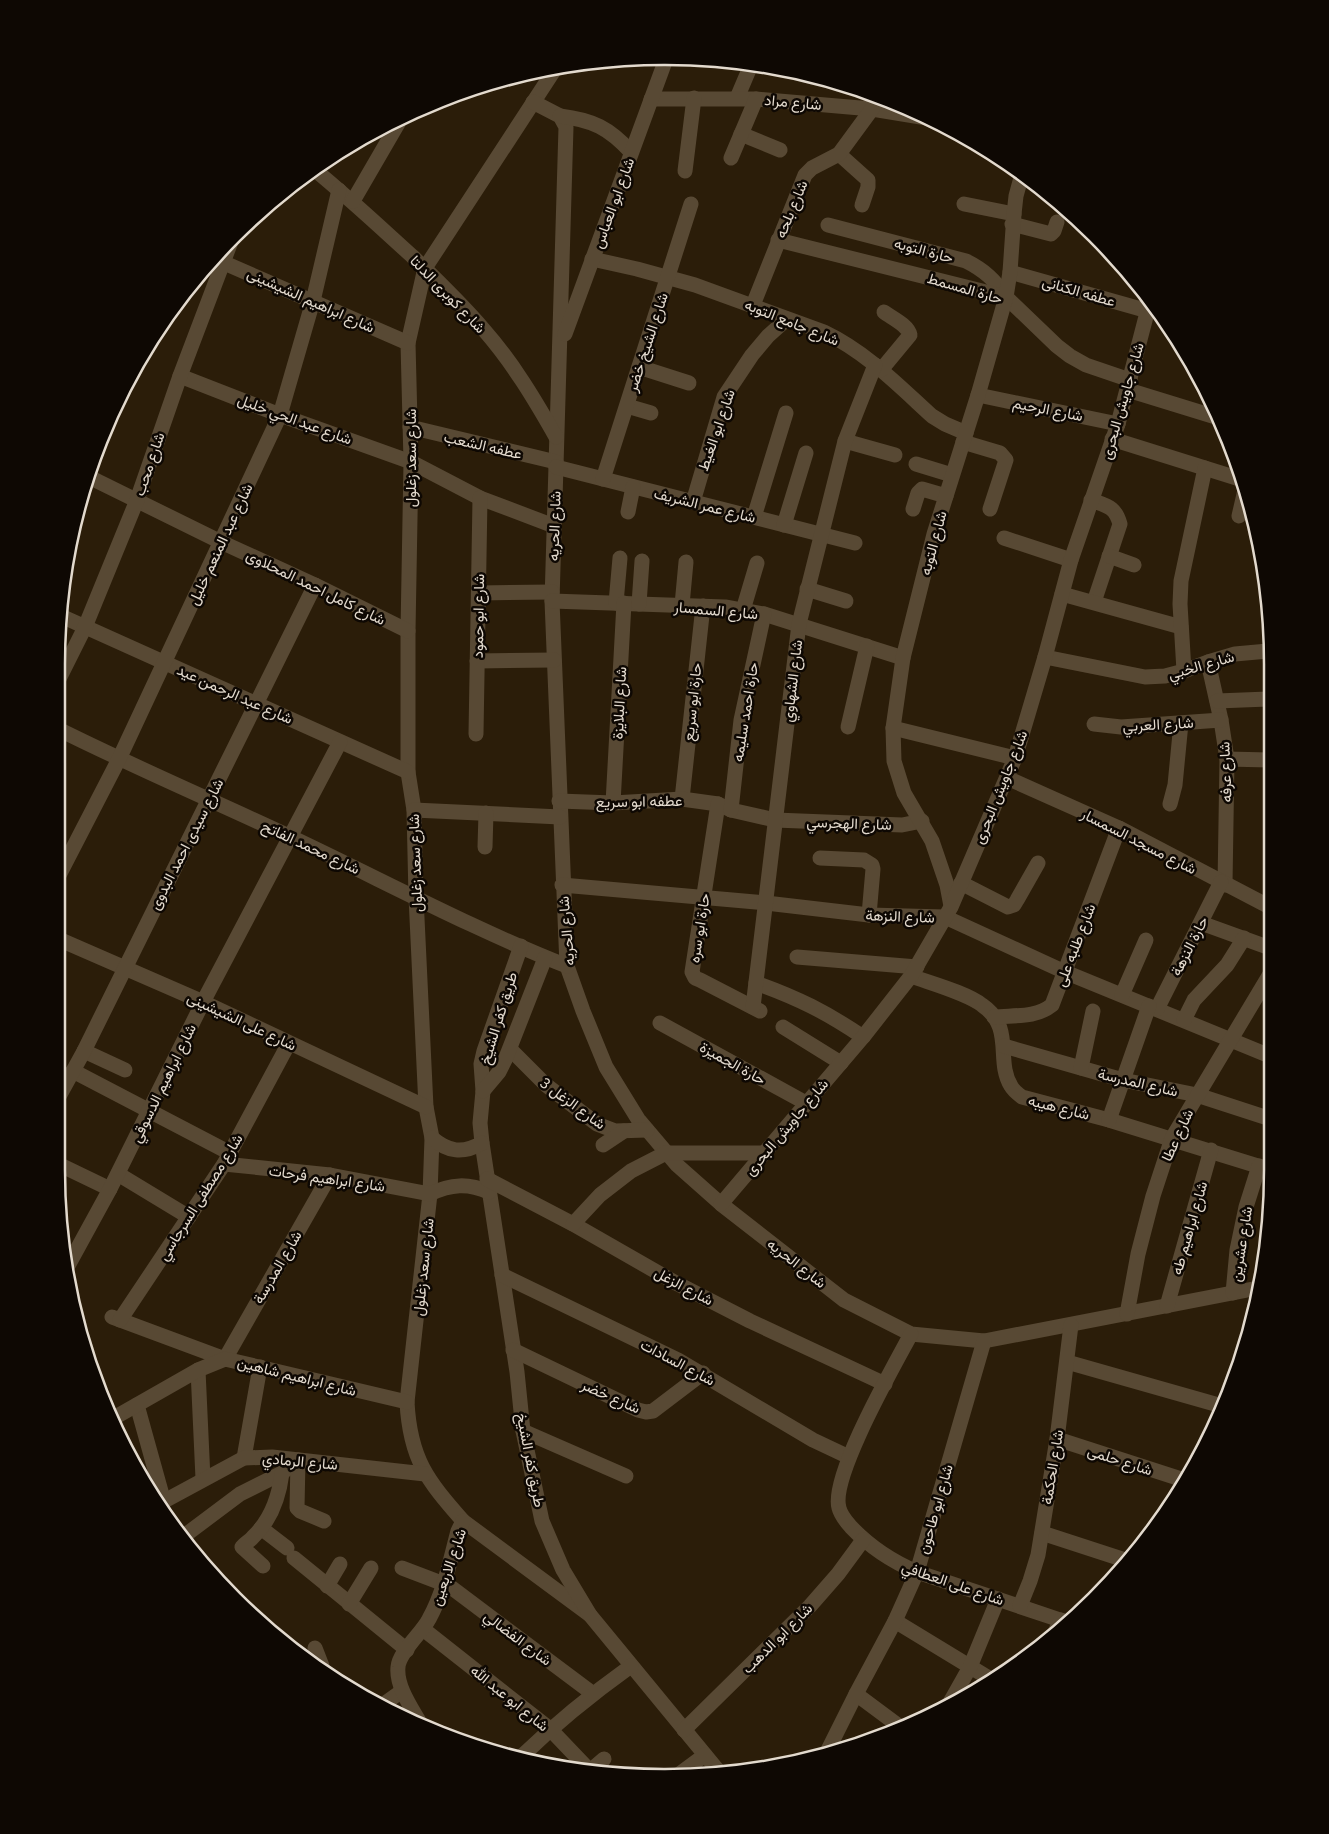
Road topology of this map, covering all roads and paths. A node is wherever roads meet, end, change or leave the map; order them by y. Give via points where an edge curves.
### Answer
1 (664, 65) edge
2 (749, 71) edge
3 (549, 77) edge
4 (694, 98) junction
5 (738, 98) junction
6 (652, 99) junction
7 (756, 99) junction
8 (533, 102) junction
9 (872, 109) junction
10 (894, 111) edge
11 (560, 116) junction
12 (395, 129) edge
13 (741, 134) junction
14 (780, 150) dead end
15 (632, 152) junction
16 (839, 154) junction
17 (731, 158) dead end
18 (685, 170) dead end
19 (320, 174) edge
20 (1020, 182) edge
21 (339, 190) junction
22 (353, 201) junction
23 (691, 204) dead end
24 (964, 204) dead end
25 (862, 205) dead end
26 (1013, 219) junction
27 (1057, 222) dead end
28 (828, 225) dead end
29 (778, 240) junction
30 (592, 259) junction
31 (221, 261) edge
32 (216, 267) edge
33 (425, 268) junction
34 (1010, 272) junction
35 (668, 278) junction
36 (1006, 297) junction
37 (313, 301) junction
38 (753, 305) junction
39 (1145, 307) edge
40 (1147, 310) edge
41 (884, 312) dead end
42 (787, 319) junction
43 (408, 343) junction
44 (560, 348) junction
45 (639, 368) junction
46 (878, 368) junction
47 (180, 376) junction
48 (689, 383) dead end
49 (1129, 385) junction
50 (978, 395) junction
51 (627, 406) junction
52 (786, 412) dead end
53 (651, 413) dead end
54 (280, 414) junction
55 (1209, 414) edge
56 (1118, 424) junction
57 (410, 427) junction
58 (964, 438) junction
59 (557, 439) junction
60 (1112, 439) junction
61 (845, 440) junction
62 (806, 453) dead end
63 (895, 455) dead end
64 (411, 462) junction
65 (916, 464) dead end
66 (556, 465) junction
67 (1205, 468) junction
68 (952, 475) junction
69 (1234, 477) edge
70 (603, 479) junction
71 (95, 480) edge
72 (633, 487) junction
73 (946, 496) junction
74 (480, 498) junction
75 (137, 500) junction
76 (1091, 500) junction
77 (692, 502) junction
78 (1242, 503) edge
79 (913, 509) dead end
80 (990, 509) dead end
81 (628, 512) dead end
82 (1239, 516) dead end
83 (754, 517) junction
84 (784, 525) junction
85 (554, 526) junction
86 (821, 534) junction
87 (1004, 538) dead end
88 (221, 542) junction
89 (855, 543) dead end
90 (1109, 556) junction
91 (620, 558) dead end
92 (1071, 560) junction
93 (642, 561) dead end
94 (686, 562) dead end
95 (757, 563) dead end
96 (1134, 565) dead end
97 (315, 585) junction
98 (808, 589) junction
99 (478, 593) junction
100 (1062, 594) junction
101 (552, 596) junction
102 (846, 601) dead end
103 (1094, 602) junction
104 (626, 603) junction
105 (682, 605) junction
106 (703, 606) junction
107 (743, 610) junction
108 (764, 614) junction
109 (67, 618) edge
110 (799, 624) junction
111 (85, 626) junction
112 (1181, 627) junction
113 (408, 631) junction
114 (867, 646) junction
115 (1264, 651) edge
116 (1045, 657) junction
117 (903, 658) junction
118 (554, 660) junction
119 (477, 661) junction
120 (164, 662) junction
121 (1208, 662) junction
122 (65, 667) edge
123 (1184, 671) junction
124 (1264, 699) edge
125 (1217, 701) junction
126 (257, 704) junction
127 (1222, 720) junction
128 (1181, 723) junction
129 (1094, 724) dead end
130 (848, 727) dead end
131 (893, 728) junction
132 (65, 732) edge
133 (476, 734) dead end
134 (340, 742) junction
135 (1015, 758) junction
136 (119, 759) junction
137 (1227, 759) junction
138 (1264, 760) edge
139 (408, 772) junction
140 (1007, 778) junction
141 (682, 798) junction
142 (208, 800) junction
143 (559, 802) junction
144 (613, 803) junction
145 (1170, 804) dead end
146 (725, 807) junction
147 (414, 810) junction
148 (486, 814) junction
149 (560, 817) junction
150 (776, 820) junction
151 (922, 821) junction
152 (1119, 828) junction
153 (291, 837) junction
154 (486, 847) dead end
155 (820, 858) dead end
156 (1038, 863) dead end
157 (65, 864) edge
158 (961, 883) junction
159 (1223, 884) junction
160 (562, 885) junction
161 (416, 897) junction
162 (704, 898) junction
163 (766, 903) junction
164 (1264, 904) edge
165 (948, 912) junction
166 (869, 916) junction
167 (1201, 923) junction
168 (1244, 938) junction
169 (1146, 940) dead end
170 (65, 942) edge
171 (521, 946) junction
172 (1264, 946) edge
173 (797, 957) dead end
174 (545, 958) junction
175 (567, 966) junction
176 (124, 968) junction
177 (914, 971) junction
178 (1065, 972) junction
179 (756, 983) junction
180 (1264, 989) edge
181 (1122, 995) junction
182 (203, 1002) junction
183 (1153, 1008) junction
184 (757, 1009) joint
185 (1093, 1011) dead end
186 (994, 1017) junction
187 (1184, 1020) junction
188 (660, 1023) dead end
189 (783, 1027) dead end
190 (863, 1037) junction
191 (1230, 1039) junction
192 (289, 1043) junction
193 (1004, 1046) junction
194 (510, 1049) junction
195 (84, 1051) junction
196 (1264, 1053) edge
197 (841, 1063) junction
198 (1081, 1068) junction
199 (125, 1070) dead end
200 (73, 1071) junction
201 (1123, 1080) junction
202 (65, 1086) edge
203 (483, 1091) junction
204 (1196, 1096) junction
205 (806, 1103) junction
206 (426, 1107) junction
207 (150, 1110) junction
208 (1264, 1117) edge
209 (1109, 1120) junction
210 (647, 1130) junction
211 (624, 1131) junction
212 (432, 1138) junction
213 (1172, 1138) junction
214 (482, 1143) junction
215 (603, 1145) dead end
216 (1211, 1150) junction
217 (666, 1153) junction
218 (764, 1153) junction
219 (227, 1159) junction
220 (65, 1168) edge
221 (1264, 1168) edge
222 (1264, 1170) edge
223 (118, 1174) junction
224 (330, 1175) junction
225 (488, 1186) junction
226 (110, 1190) junction
227 (430, 1194) junction
228 (721, 1204) junction
229 (189, 1217) junction
230 (573, 1224) junction
231 (71, 1254) edge
232 (502, 1275) junction
233 (1251, 1289) edge
234 (1233, 1293) junction
235 (1167, 1306) junction
236 (1127, 1314) junction
237 (1071, 1325) junction
238 (911, 1334) junction
239 (984, 1341) junction
240 (513, 1350) junction
241 (225, 1359) junction
242 (1067, 1362) junction
243 (260, 1367) junction
244 (198, 1370) junction
245 (703, 1374) junction
246 (885, 1384) junction
247 (407, 1402) junction
248 (1216, 1404) edge
249 (137, 1405) junction
250 (118, 1415) edge
251 (523, 1431) junction
252 (1056, 1439) junction
253 (849, 1457) junction
254 (244, 1458) junction
255 (298, 1460) junction
256 (282, 1473) junction
257 (425, 1474) junction
258 (626, 1476) dead end
259 (1178, 1478) edge
260 (203, 1479) junction
261 (158, 1490) edge
262 (165, 1501) edge
263 (324, 1521) dead end
264 (463, 1521) junction
265 (261, 1528) junction
266 (188, 1533) edge
267 (1042, 1533) junction
268 (863, 1540) junction
269 (1121, 1558) edge
270 (340, 1564) dead end
271 (263, 1566) dead end
272 (371, 1568) dead end
273 (402, 1568) dead end
274 (917, 1572) junction
275 (444, 1583) junction
276 (327, 1586) junction
277 (998, 1599) junction
278 (349, 1604) junction
279 (1020, 1606) junction
280 (590, 1615) junction
281 (1060, 1620) edge
282 (895, 1621) junction
283 (423, 1629) junction
284 (315, 1648) dead end
285 (407, 1650) junction
286 (319, 1659) edge
287 (631, 1666) junction
288 (970, 1667) junction
289 (985, 1676) edge
290 (402, 1691) junction
291 (592, 1693) junction
292 (856, 1694) junction
293 (955, 1694) edge
294 (388, 1701) edge
295 (415, 1714) edge
296 (895, 1722) edge
297 (550, 1729) junction
298 (684, 1730) junction
299 (830, 1746) edge
300 (526, 1753) edge
301 (705, 1755) junction
302 (604, 1759) dead end
303 (583, 1763) edge
304 (598, 1765) edge
305 (715, 1767) edge
306 (687, 1768) edge

1 - 6 street, شارع ابو العباس
2 - 5 street
3 - 8 street, شارع سعد زغلول
4 - 5 street, شارع مراد
4 - 6 street, شارع مراد
4 - 18 street
5 - 7 street, شارع مراد
6 - 15 street, شارع ابو العباس
7 - 9 street, شارع مراد
7 - 13 street
8 - 11 street
8 - 33 street, شارع سعد زغلول
9 - 10 street, شارع مراد
9 - 16 street, شارع بلحه
11 - 15 street via 600,126
11 - 44 street, شارع الحريه via 567,134
12 - 22 street
13 - 14 street
13 - 17 street
15 - 30 street, شارع ابو العباس
16 - 25 street via 868,180
16 - 29 street, شارع بلحه via 805,175
19 - 21 street, شارع كوبرى الدلتا
20 - 26 street, شارع التوبه
21 - 22 street, شارع كوبرى الدلتا
21 - 37 street, شارع عبد المنعم خليل
22 - 33 street, شارع كوبرى الدلتا
23 - 35 street, شارع الشيخ خضر
24 - 26 street
26 - 27 street via 1051,234
26 - 34 street, شارع التوبه
28 - 36 street, حارة التوبه via 966,261 982,269
29 - 36 street, حارة المسمط
29 - 38 street, شارع بلحه
30 - 35 street, شارع جامع التوبه
30 - 44 street, شارع ابو العباس
31 - 37 street, شارع ابراهيم الشيشينى
32 - 47 street, شارع محب
33 - 43 street, شارع سعد زغلول
33 - 59 street, شارع كوبرى الدلتا via 496,344 536,401
34 - 36 street, شارع التوبه
34 - 39 street, عطفه الكنانى
35 - 38 street, شارع جامع التوبه
35 - 45 street, شارع الشيخ خضر
36 - 49 street, حارة المسمط via 1056,346 1086,365
36 - 50 street, شارع التوبه
37 - 43 street, شارع ابراهيم الشيشينى
37 - 54 street, شارع عبد المنعم خليل
38 - 42 street, شارع جامع التوبه
40 - 49 street, شارع جاويش البحرى
41 - 46 street, شارع الشهاوي via 909,330 910,336
42 - 46 street, شارع جامع التوبه via 842,341
42 - 77 street, شارع ابو الغيط via 752,355 724,397
43 - 57 street, شارع سعد زغلول
44 - 59 street, شارع الحريه
45 - 48 street
45 - 51 street, شارع الشيخ خضر
46 - 58 street, شارع جامع التوبه via 932,416
46 - 61 street, شارع الشهاوي
47 - 54 street, شارع عبد الحي خليل
47 - 75 street, شارع محب
49 - 55 street, حارة المسمط
49 - 56 street, شارع جاويش البحرى
50 - 56 street, شارع الرحيم
50 - 58 street, شارع التوبه
51 - 53 street
51 - 70 street, شارع الشيخ خضر
52 - 83 street
54 - 64 street, شارع عبد الحي خليل
54 - 88 street, شارع عبد المنعم خليل
56 - 60 street, شارع جاويش البحرى
57 - 64 street, شارع سعد زغلول
57 - 66 street, عطفه الشعب
58 - 68 street, شارع التوبه
58 - 80 street, شارع جامع التوبه via 1000,453 1006,460
59 - 66 street, شارع الحريه
60 - 67 street
60 - 76 street, شارع جاويش البحرى
61 - 63 street
61 - 86 street, شارع الشهاوي
62 - 84 street
64 - 74 street, شارع عبد الحي خليل
64 - 113 street, شارع سعد زغلول
65 - 68 street
66 - 70 street, شارع عمر الشريف
66 - 85 street, شارع الحريه
67 - 69 street
67 - 112 street via 1181,581
68 - 73 street, شارع التوبه
70 - 72 street, شارع عمر الشريف
71 - 75 street, شارع كامل احمد المحلاوى
72 - 77 street, شارع عمر الشريف
72 - 81 street
73 - 79 street via 920,490
73 - 117 street, شارع التوبه
74 - 85 street, شارع عبد الحي خليل
74 - 99 street, شارع ابو حمود
75 - 88 street, شارع كامل احمد المحلاوى
75 - 111 street, شارع محب
76 - 90 street via 1109,506 1117,513 1120,524
76 - 92 street, شارع جاويش البحرى
77 - 83 street, شارع عمر الشريف
78 - 82 street
83 - 84 street, شارع عمر الشريف
84 - 86 street, شارع عمر الشريف
85 - 101 street, شارع الحريه
86 - 89 street, شارع عمر الشريف
86 - 98 street, شارع الشهاوي
87 - 92 street
88 - 97 street, شارع كامل احمد المحلاوى
88 - 120 street, شارع عبد المنعم خليل
90 - 96 street
90 - 103 street
91 - 104 street
92 - 100 street, شارع جاويش البحرى
93 - 104 street
94 - 105 street
95 - 107 street
97 - 113 street, شارع كامل احمد المحلاوى
97 - 126 street, شارع سيدى احمد البدوى
98 - 102 street
98 - 110 street, شارع الشهاوي
99 - 101 street, شارع السمسار
99 - 119 street, شارع ابو حمود
100 - 103 street
100 - 116 street, شارع جاويش البحرى
101 - 104 street, شارع السمسار
101 - 118 street, شارع الحريه
103 - 112 street
104 - 105 street, شارع السمسار
104 - 144 street, شارع البلايزة
105 - 106 street, شارع السمسار
106 - 107 street, شارع السمسار
106 - 141 street, حارة ابو سريع
107 - 108 street, شارع السمسار
108 - 110 street, شارع السمسار
108 - 146 street, حارة احمد سليمه
109 - 111 street, شارع عبد الرحمن عيد
110 - 114 street, شارع السمسار
110 - 150 street, شارع الشهاوي
111 - 120 street, شارع عبد الرحمن عيد
111 - 122 street, شارع محب
112 - 123 street
113 - 139 street, شارع سعد زغلول
114 - 117 street, شارع السمسار
114 - 130 street
115 - 121 street, شارع الخبي via 1235,654
116 - 123 street, شارع الخبي via 1145,677
116 - 135 street, شارع جاويش البحرى
117 - 131 street, شارع التوبه
118 - 119 street
118 - 143 street, شارع الحريه
119 - 133 street, شارع ابو حمود
120 - 126 street, شارع عبد الرحمن عيد
120 - 136 street, شارع عبد المنعم خليل
121 - 123 street, شارع الخبي
121 - 125 street, شارع عرفه
124 - 125 street
125 - 127 street, شارع عرفه
126 - 134 street, شارع عبد الرحمن عيد
126 - 142 street, شارع سيدى احمد البدوى
127 - 128 street, شارع العربي
127 - 137 street, شارع عرفه
128 - 129 street, شارع العربي via 1121,727
128 - 145 street
131 - 135 street
131 - 151 street, شارع التوبه via 894,761 904,793
132 - 136 street, شارع محمد الفاتح
134 - 139 street, شارع عبد الرحمن عيد
134 - 153 street, شارع ابراهيم الدسوقي
135 - 140 street, شارع جاويش البحرى
136 - 142 street, شارع محمد الفاتح
136 - 157 street, شارع عبد المنعم خليل
137 - 138 street
137 - 159 street, شارع عرفه
139 - 147 street, شارع سعد زغلول
140 - 152 street, شارع مسجد السمسار
140 - 158 street, شارع جاويش البحرى
141 - 144 street, عطفه ابو سريع
141 - 146 street, عطفه ابو سريع
142 - 153 street, شارع محمد الفاتح
142 - 176 street, شارع سيدى احمد البدوى
143 - 144 street, عطفه ابو سريع
143 - 149 street, شارع الحريه
146 - 150 street, عطفه ابو سريع
146 - 162 street, حارة ابو سره
147 - 148 street
147 - 161 street, شارع سعد زغلول
148 - 149 street
148 - 154 street
149 - 160 street, شارع الحريه
150 - 151 street, شارع الهجرسي via 902,825
150 - 163 street, شارع الشهاوي
151 - 165 street, شارع التوبه via 941,863
152 - 159 street, شارع مسجد السمسار
152 - 178 street, شارع طلبه على
153 - 161 street, شارع محمد الفاتح
153 - 182 street, شارع ابراهيم الدسوقي
155 - 166 street via 864,860 872,864
156 - 158 street via 1014,905 1008,907
158 - 165 street, شارع جاويش البحرى
159 - 164 street, شارع مسجد السمسار
159 - 167 street, حارة النزهة
160 - 162 street, شارع النزهة
160 - 175 street, شارع الحريه
161 - 171 street, شارع محمد الفاتح
161 - 206 street, شارع سعد زغلول
162 - 163 street, شارع النزهة
162 - 184 street, حارة ابو سره via 692,972 695,978
163 - 166 street, شارع النزهة
163 - 179 street, شارع الشهاوي
165 - 166 street, شارع النزهة
165 - 177 street, شارع جاويش البحرى
165 - 178 street, شارع النزهة
167 - 168 street
167 - 183 street, حارة النزهة
168 - 172 street
168 - 187 street via 1227,965 1194,1000
169 - 181 street
170 - 176 street, شارع على الشيشينى
171 - 174 street, شارع محمد الفاتح
171 - 203 street, طريق كفر الشيخ via 484,1051 481,1064
173 - 177 street, شارع هيبه
174 - 175 street, شارع محمد الفاتح
174 - 194 street, طريق كفر الشيخ
175 - 210 street, شارع الحريه via 606,1067
176 - 182 street, شارع على الشيشينى
176 - 195 street, شارع سيدى احمد البدوى
177 - 186 street, شارع هيبه via 982,1004
177 - 190 street, شارع جاويش البحرى
178 - 181 street, شارع النزهة
178 - 186 street, شارع طلبه على via 1052,1005 1044,1012
179 - 184 street, شارع الشهاوي
179 - 190 street via 794,996 830,1014
180 - 191 street, شارع عطا
181 - 183 street, شارع النزهة
182 - 192 street, شارع على الشيشينى
182 - 207 street, شارع ابراهيم الدسوقي
183 - 187 street, شارع النزهة
183 - 201 street, حارة النزهة
185 - 198 street
186 - 193 street, شارع هيبه
187 - 191 street, شارع النزهة
188 - 205 street, حارة الجميزة
189 - 197 street
190 - 197 street, شارع جاويش البحرى
191 - 196 street, شارع النزهة
191 - 204 street, شارع عطا
192 - 206 street, شارع على الشيشينى
192 - 219 street, شارع مصطفى السرجاسي
193 - 198 street, شارع المدرسة
193 - 209 street, شارع هيبه via 1011,1087 1022,1097
194 - 203 street, طريق كفر الشيخ via 499,1072
194 - 211 street, شارع الزغل 3 via 546,1085 597,1124 614,1131
195 - 199 street
195 - 200 street, شارع سيدى احمد البدوى
197 - 205 street, شارع جاويش البحرى
198 - 201 street, شارع المدرسة
200 - 202 street, شارع سيدى احمد البدوى
200 - 207 street
201 - 204 street, شارع المدرسة
201 - 209 street, حارة النزهة
203 - 214 street, طريق كفر الشيخ
204 - 208 street, شارع المدرسة
204 - 213 street, شارع عطا
205 - 218 street, شارع جاويش البحرى
206 - 212 street, شارع سعد زغلول
207 - 219 street
207 - 223 street, شارع ابراهيم الدسوقي
209 - 213 street, شارع هيبه
210 - 211 street, شارع الزغل 3
210 - 217 street, شارع الحريه
211 - 215 street
212 - 214 street via 456,1151 472,1149
212 - 227 street, شارع سعد زغلول
213 - 216 street, شارع هيبه
213 - 236 street, شارع عطا via 1142,1237
214 - 225 street, طريق كفر الشيخ
216 - 221 street, شارع هيبه
216 - 235 street, شارع ابراهيم طه
217 - 218 street
217 - 228 street, شارع الحريه
217 - 230 street via 631,1171 600,1195
218 - 228 street, شارع جاويش البحرى
219 - 224 street, شارع ابراهيم فرحات
219 - 229 street, شارع مصطفى السرجاسي
220 - 226 street
222 - 234 street, شارع عشرين via 1246,1207
223 - 226 street, شارع ابراهيم الدسوقي
223 - 229 street
224 - 227 street, شارع ابراهيم فرحات
224 - 241 street, شارع المدرسة
225 - 227 street, شارع الزغل via 453,1185
225 - 230 street, شارع الزغل
225 - 232 street, طريق كفر الشيخ
226 - 231 street, شارع ابراهيم الدسوقي
227 - 247 street, شارع سعد زغلول
228 - 238 street, شارع الحريه via 844,1300
229 - 241 street, شارع مصطفى السرجاسي via 116,1318
230 - 246 street, شارع الزغل via 750,1322
232 - 240 street, طريق كفر الشيخ
232 - 245 street, شارع السادات
233 - 234 street, شارع الحريه
234 - 235 street, شارع الحريه
235 - 236 street, شارع الحريه
236 - 237 street, شارع الحريه
237 - 239 street, شارع الحريه
237 - 242 street, شارع الحكمة
238 - 239 street, شارع الحريه
238 - 246 street, شارع على العطافي
239 - 274 street, شارع ابو طاحون
240 - 245 street, شارع خضر via 646,1412 654,1411
240 - 251 street, طريق كفر الشيخ
241 - 243 street, شارع ابراهيم شاهين
241 - 244 street, شارع ابراهيم شاهين
242 - 248 street
242 - 252 street, شارع الحكمة
243 - 247 street, شارع ابراهيم شاهين
243 - 254 street
244 - 249 street, شارع ابراهيم شاهين
244 - 260 street
245 - 253 street, شارع السادات via 813,1440
246 - 253 street, شارع على العطافي
247 - 257 street, شارع سعد زغلول via 408,1427 414,1451
249 - 250 street, شارع ابراهيم شاهين
249 - 261 street
251 - 258 street
251 - 280 street, طريق كفر الشيخ via 542,1520 563,1570
252 - 259 street, شارع حلمى
252 - 267 street, شارع الحكمة
253 - 268 street, شارع على العطافي via 839,1510
254 - 255 street, شارع الرمادي via 258,1456
254 - 260 street, شارع الرمادي
255 - 256 street
255 - 257 street, شارع الرمادي
255 - 263 street via 297,1508
256 - 265 street via 277,1501
256 - 266 street via 240,1494
257 - 264 street, شارع سعد زغلول
260 - 262 street, شارع الرمادي
264 - 275 street, شارع الاربعين
264 - 280 street, شارع سعد زغلول
265 - 271 street via 242,1548
265 - 276 street
267 - 269 street
267 - 279 street, شارع الحكمة via 1038,1555
268 - 274 street, شارع على العطافي via 884,1556
268 - 298 street, شارع ابو الدهب via 810,1606
270 - 276 street
272 - 278 street
273 - 275 street, شارع الفضالي
274 - 277 street, شارع على العطافي
274 - 282 street, شارع ابو طاحون
275 - 283 street, شارع الاربعين
275 - 291 street, شارع الفضالي
276 - 278 street
277 - 279 street, شارع على العطافي
277 - 288 street
278 - 285 street
279 - 281 street, شارع على العطافي
280 - 287 street, طريق كفر الشيخ
282 - 288 street
282 - 292 street, شارع ابو طاحون
283 - 285 street, شارع الاربعين
283 - 297 street, شارع ابو عبد الله
284 - 286 street
285 - 290 street, شارع الاربعين via 398,1666
287 - 291 street
287 - 298 street, طريق كفر الشيخ
288 - 289 street
288 - 293 street
290 - 294 street
290 - 295 street
291 - 297 street
292 - 296 street
292 - 299 street, شارع ابو طاحون
297 - 300 street
297 - 303 street, شارع ابو عبد الله
298 - 301 street, طريق كفر الشيخ
301 - 305 street, طريق كفر الشيخ
301 - 306 street
302 - 304 street

